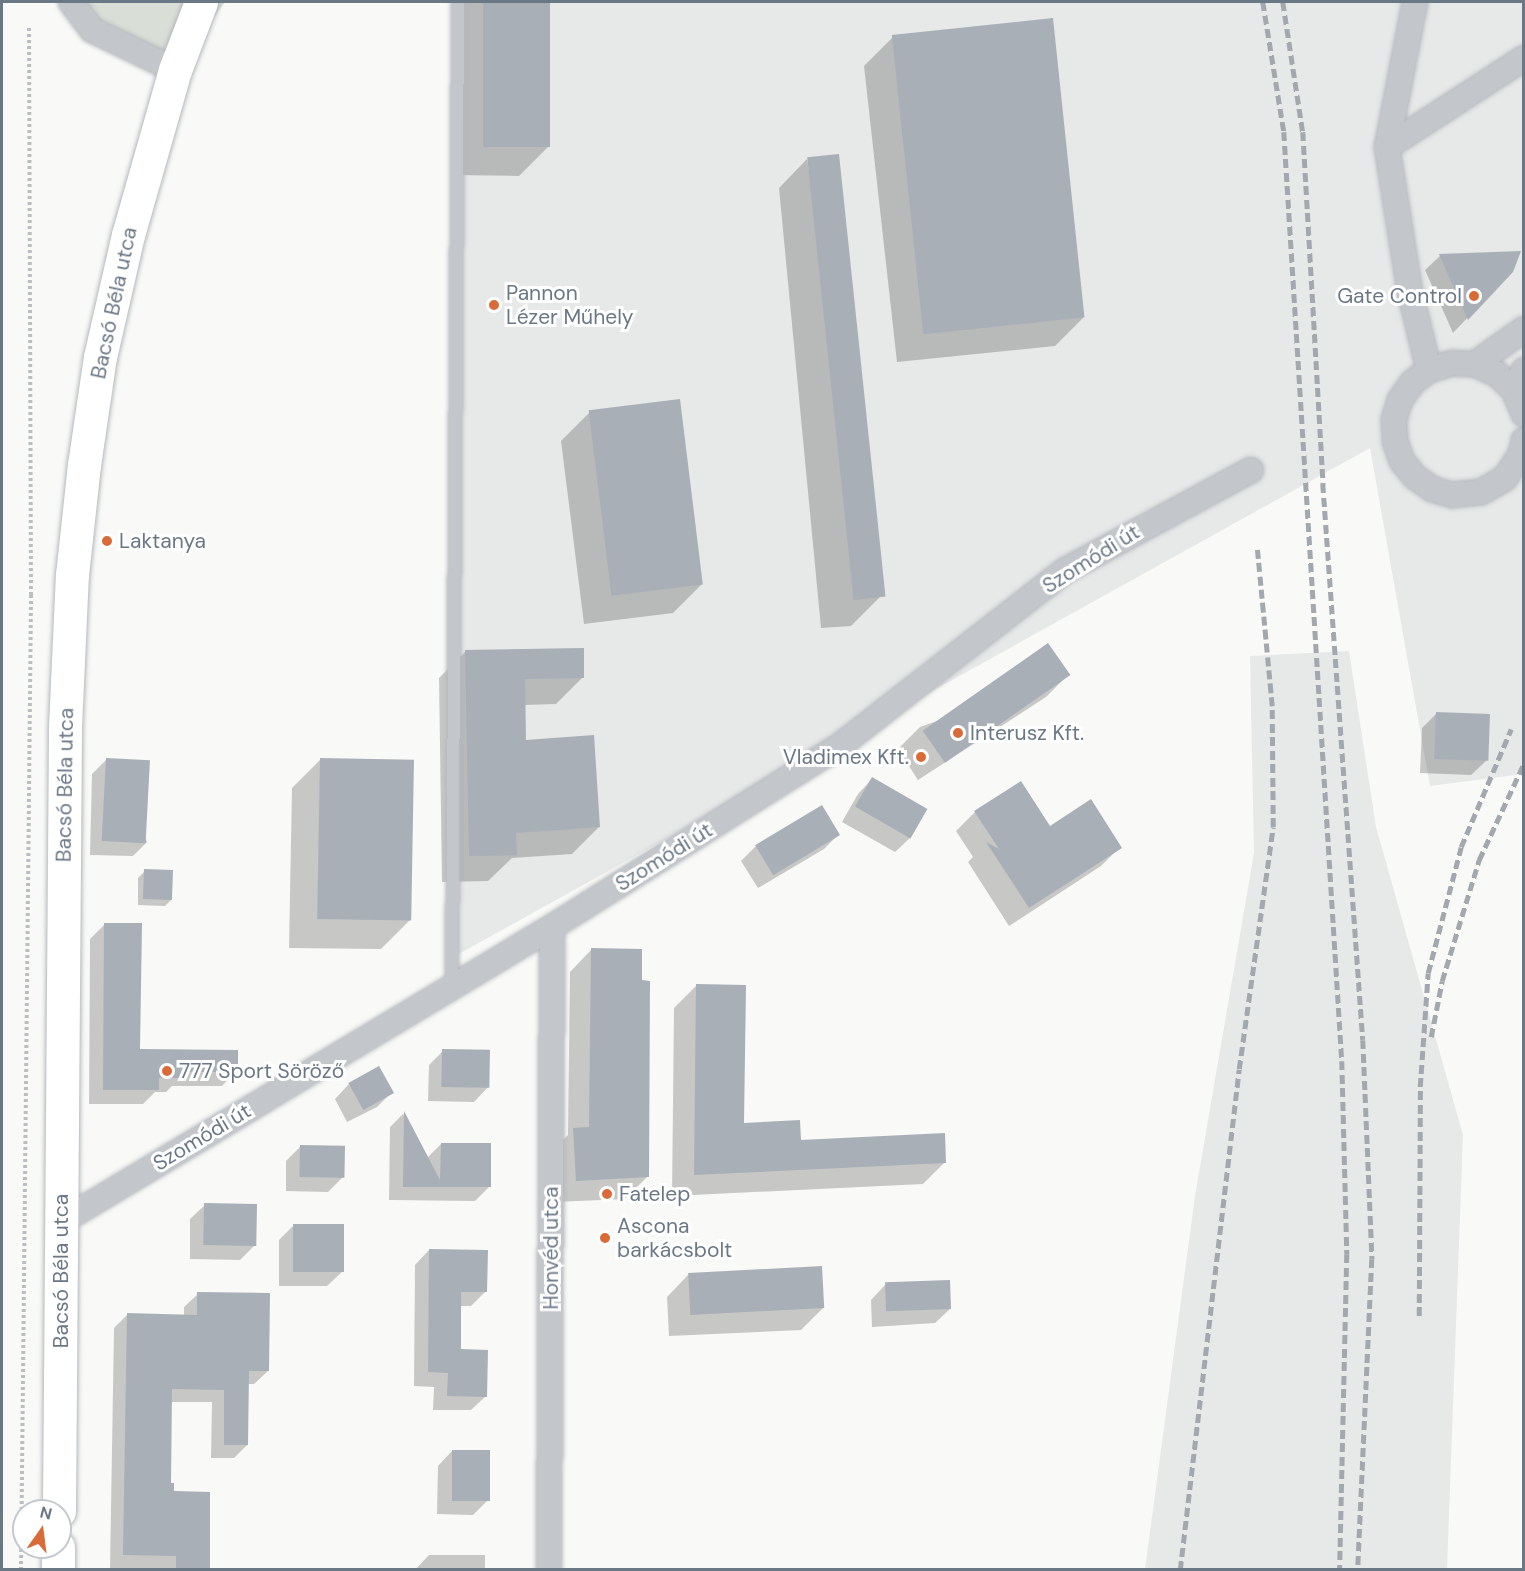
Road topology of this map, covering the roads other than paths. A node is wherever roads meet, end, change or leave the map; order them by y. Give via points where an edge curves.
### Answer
1 (71, 2) edge
2 (201, 2) edge
3 (458, 2) edge
4 (1415, 2) edge
5 (1524, 58) edge
6 (175, 70) junction
7 (1387, 147) junction
8 (1524, 330) edge
9 (1475, 364) junction
10 (1429, 370) junction
11 (1519, 380) edge
12 (1524, 414) edge
13 (1524, 440) edge
14 (1251, 470) dead end
15 (552, 927) junction
16 (452, 987) junction
17 (61, 1222) junction
18 (59, 1499) edge
19 (549, 1569) edge

1 - 6 street via 92,30
2 - 6 main road
3 - 16 lane
4 - 7 street
5 - 7 street
6 - 17 main road, Bacsó Béla utca via 128,235 100,357 72,575 65,727
7 - 10 street via 1411,302
8 - 9 street
9 - 10 street via 1452,363
9 - 11 street
10 - 13 street via 1412,383 1400,400 1394,420 1395,441 1402,461 1415,477 1432,489 1452,495 1481,492 1505,478 1521,454
11 - 12 street
14 - 15 street, Szomódi út via 1066,570 840,745
15 - 16 street, Szomódi út
15 - 19 street, Honvéd utca
16 - 17 street, Szomódi út
17 - 18 main road, Bacsó Béla utca

